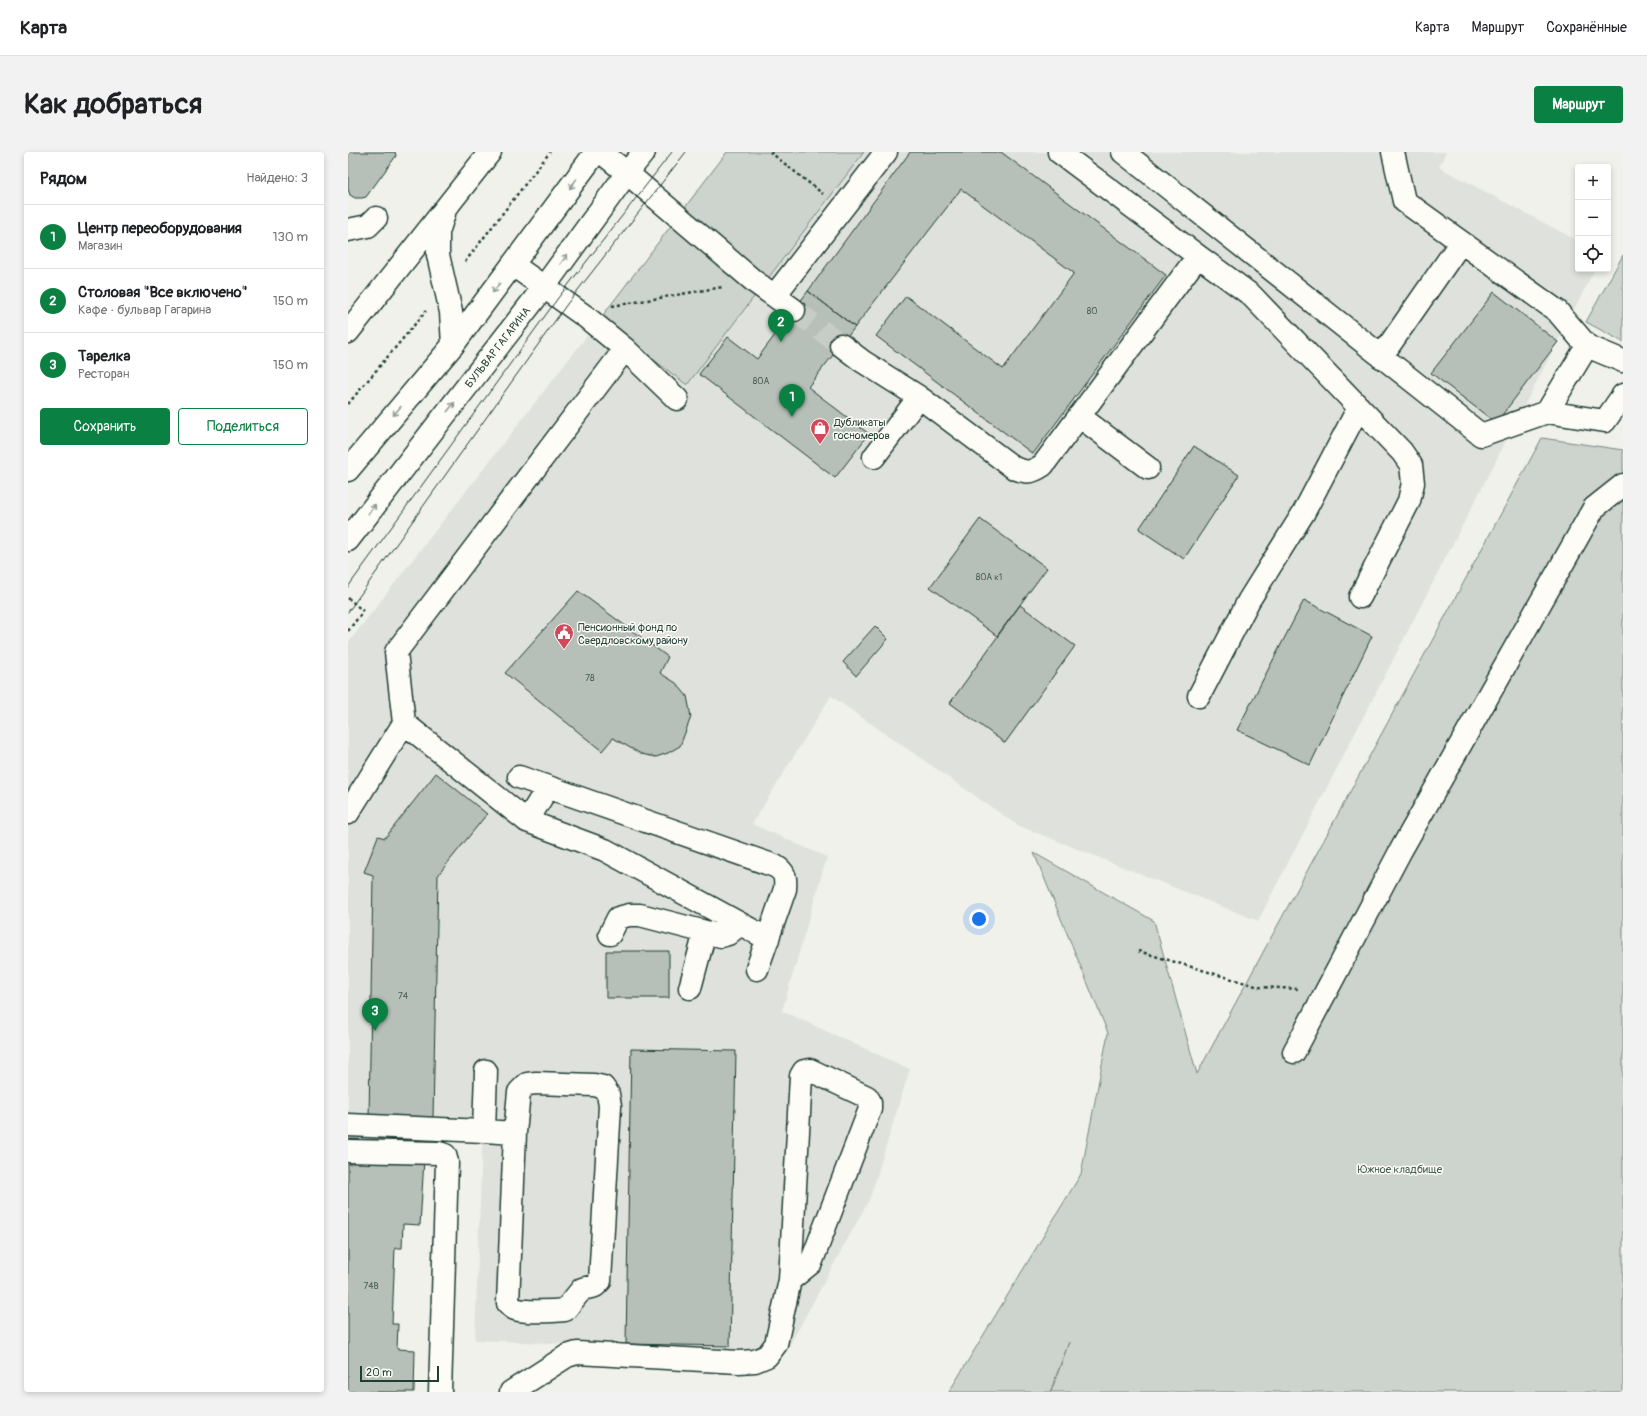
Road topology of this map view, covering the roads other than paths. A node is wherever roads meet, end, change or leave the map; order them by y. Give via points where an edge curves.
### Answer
1 (490, 152) edge
2 (596, 152) edge
3 (601, 152) edge
4 (644, 152) edge
5 (886, 152) edge
6 (1059, 152) edge
7 (1122, 152) edge
8 (1393, 152) edge
9 (627, 173) junction
10 (448, 206) junction
11 (376, 218) dead end
12 (348, 230) edge
13 (1461, 242) junction
14 (1198, 256) junction
15 (514, 265) junction
16 (544, 287) junction
17 (774, 295) junction
18 (794, 310) tunnel mouth
19 (352, 318) edge
20 (453, 345) junction
21 (841, 345) tunnel mouth
22 (1587, 346) junction
23 (625, 349) junction
24 (1382, 357) junction
25 (1623, 361) edge
26 (1623, 394) edge
27 (919, 397) junction
28 (677, 399) dead end
29 (1359, 407) junction
30 (1547, 412) junction
31 (1079, 416) junction
32 (874, 457) dead end
33 (1148, 468) dead end
34 (348, 470) edge
35 (1623, 484) edge
36 (348, 540) edge
37 (1360, 597) dead end
38 (1199, 696) dead end
39 (404, 723) junction
40 (519, 777) dead end
41 (548, 787) junction
42 (348, 813) edge
43 (528, 821) junction
44 (740, 924) junction
45 (705, 932) junction
46 (610, 934) dead end
47 (768, 940) junction
48 (757, 969) dead end
49 (690, 988) dead end
50 (1294, 1052) dead end
51 (486, 1071) dead end
52 (348, 1125) edge
53 (484, 1131) junction
54 (515, 1132) junction
55 (348, 1151) edge
56 (790, 1280) junction
57 (440, 1392) edge
58 (511, 1392) edge

1 - 10 main road
2 -> 15 main road
3 - 9 main road
4 - 9 main road, БУЛЬВАР ГАГАРИНА
5 - 17 main road
6 - 14 main road
7 - 24 main road
8 - 13 main road via 1404,200
16 -> 9 main road, БУЛЬВАР ГАГАРИНА
9 - 17 main road via 755,282
10 - 19 main road
10 - 20 main road via 438,232 438,255 451,312
11 - 12 main road via 368,226
13 - 22 main road via 1557,311
13 - 24 main road
14 - 29 main road via 1251,295
14 - 31 main road
15 - 16 main road
15 -> 20 main road
16 - 23 main road
36 -> 16 main road, БУЛЬВАР ГАГАРИНА
17 - 18 main road
20 -> 34 main road
21 - 27 main road
22 - 25 main road
22 - 30 main road
23 - 28 main road
23 - 39 main road via 396,652
24 - 30 main road via 1480,435
26 - 30 main road via 1605,421
27 - 31 main road via 1014,468 1024,472 1034,471 1043,465
27 - 32 main road
29 - 37 main road via 1402,452 1411,465 1413,483 1409,501
29 - 38 main road via 1304,512 1249,600
31 - 33 main road
35 - 50 main road via 1594,508 1401,850
39 - 42 main road
39 - 43 main road
40 - 41 main road
41 - 43 main road
41 - 47 main road via 775,866 783,871 786,879 785,889
43 - 44 main road via 605,850
44 - 45 main road via 728,934 721,936
44 - 47 main road
45 - 46 main road via 629,914 618,918
45 - 49 main road
47 - 48 main road
51 - 53 main road
52 - 53 main road
53 - 54 main road
54 - 54 main road via 508,1304 513,1309 522,1310 565,1310 582,1289 596,1286 600,1281 608,1094 603,1087 594,1085 527,1084 518,1092
55 - 57 main road via 445,1155 447,1162
56 - 56 main road via 801,1076 804,1071 810,1070 867,1097 870,1109 811,1263
56 - 58 main road via 776,1344 767,1356 755,1361 577,1353 567,1356

